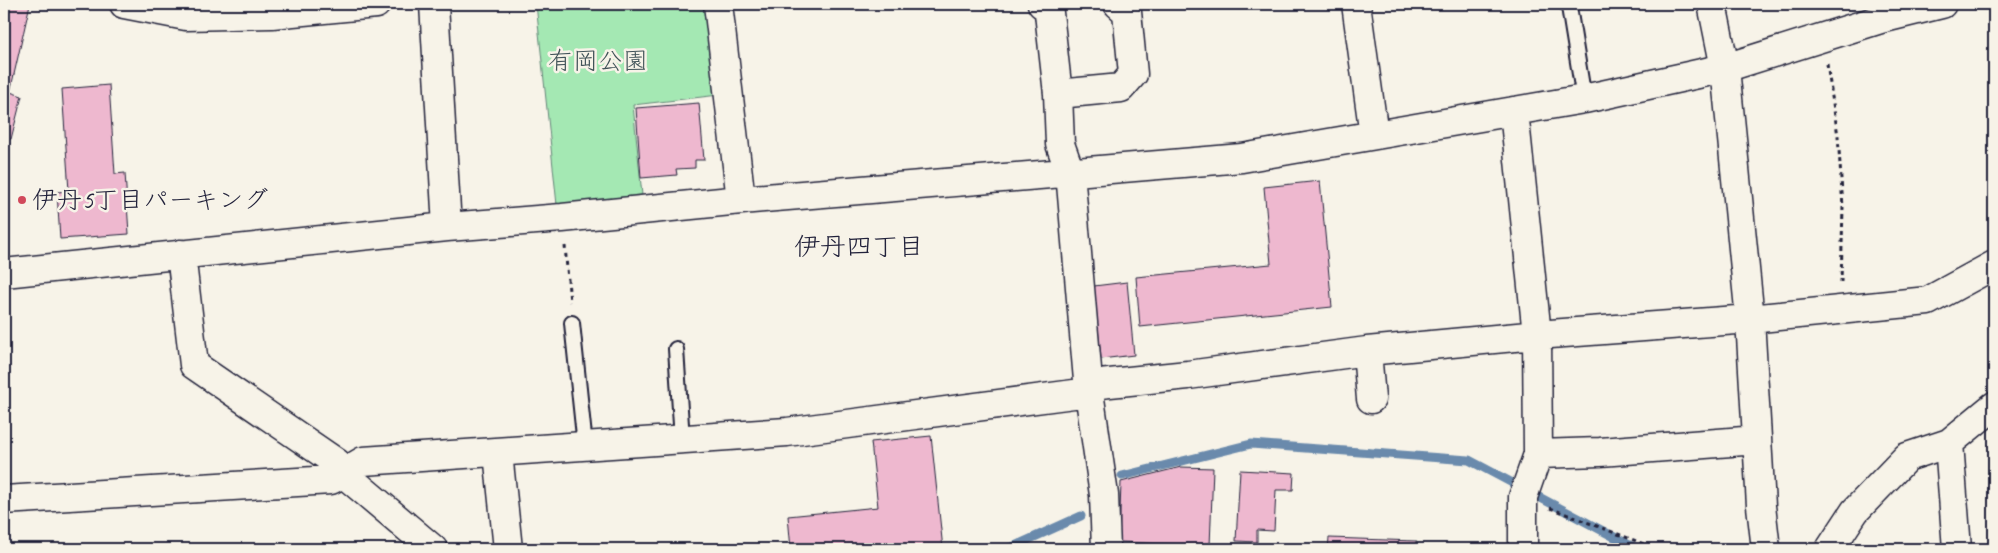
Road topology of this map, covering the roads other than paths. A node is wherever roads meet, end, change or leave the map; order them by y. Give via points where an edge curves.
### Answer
1 (124, 4) edge
2 (376, 4) edge
3 (434, 4) edge
4 (718, 4) edge
5 (1046, 4) edge
6 (1118, 4) edge
7 (1356, 4) edge
8 (1571, 4) edge
9 (1712, 4) edge
10 (1942, 4) edge
11 (1725, 68) junction
12 (1058, 94) junction
13 (1584, 99) junction
14 (1514, 111) junction
15 (1374, 135) junction
16 (1070, 172) junction
17 (741, 200) junction
18 (448, 227) junction
19 (181, 254) junction
20 (1994, 265) edge
21 (4, 273) edge
22 (1750, 319) junction
23 (572, 323) road end
24 (1537, 335) junction
25 (676, 349) dead end
26 (1367, 351) junction
27 (1090, 389) junction
28 (1371, 399) dead end
29 (1994, 406) edge
30 (682, 440) junction
31 (1757, 440) junction
32 (1949, 444) junction
33 (585, 446) junction
34 (498, 452) junction
35 (1538, 454) junction
36 (343, 472) junction
37 (4, 500) edge
38 (433, 549) edge
39 (508, 549) edge
40 (1106, 549) edge
41 (1523, 549) edge
42 (1766, 549) edge
43 (1830, 549) edge
44 (1957, 549) edge

1 - 2 street via 186,16 272,14
3 - 18 street
4 - 17 street
5 - 12 street
6 - 12 street via 1128,12 1133,74 1121,88
7 - 15 street
8 - 13 lane via 1569,8
9 - 11 street
10 - 11 street via 1822,36
11 - 13 street
11 - 22 street
12 - 16 street via 1060,144
13 - 14 street
14 - 15 street
14 - 24 street
15 - 16 street via 1242,158
16 - 17 street
16 - 27 street
17 - 18 street
18 - 19 street
19 - 21 street
19 - 36 street via 194,365 337,463
20 - 22 street via 1928,301
22 - 24 street
22 - 31 street
23 - 33 lane
24 - 26 street
24 - 35 street
25 - 30 lane
26 - 27 street
26 - 28 street
27 - 30 street via 787,432
27 - 40 street via 1104,495
29 - 32 street
30 - 33 street
31 - 35 street
31 - 42 street
32 - 43 street via 1907,457 1855,511
32 - 44 street
33 - 34 street
34 - 36 street via 363,461
34 - 39 street
35 - 41 street via 1523,497
36 - 37 street via 331,480
36 - 38 street

